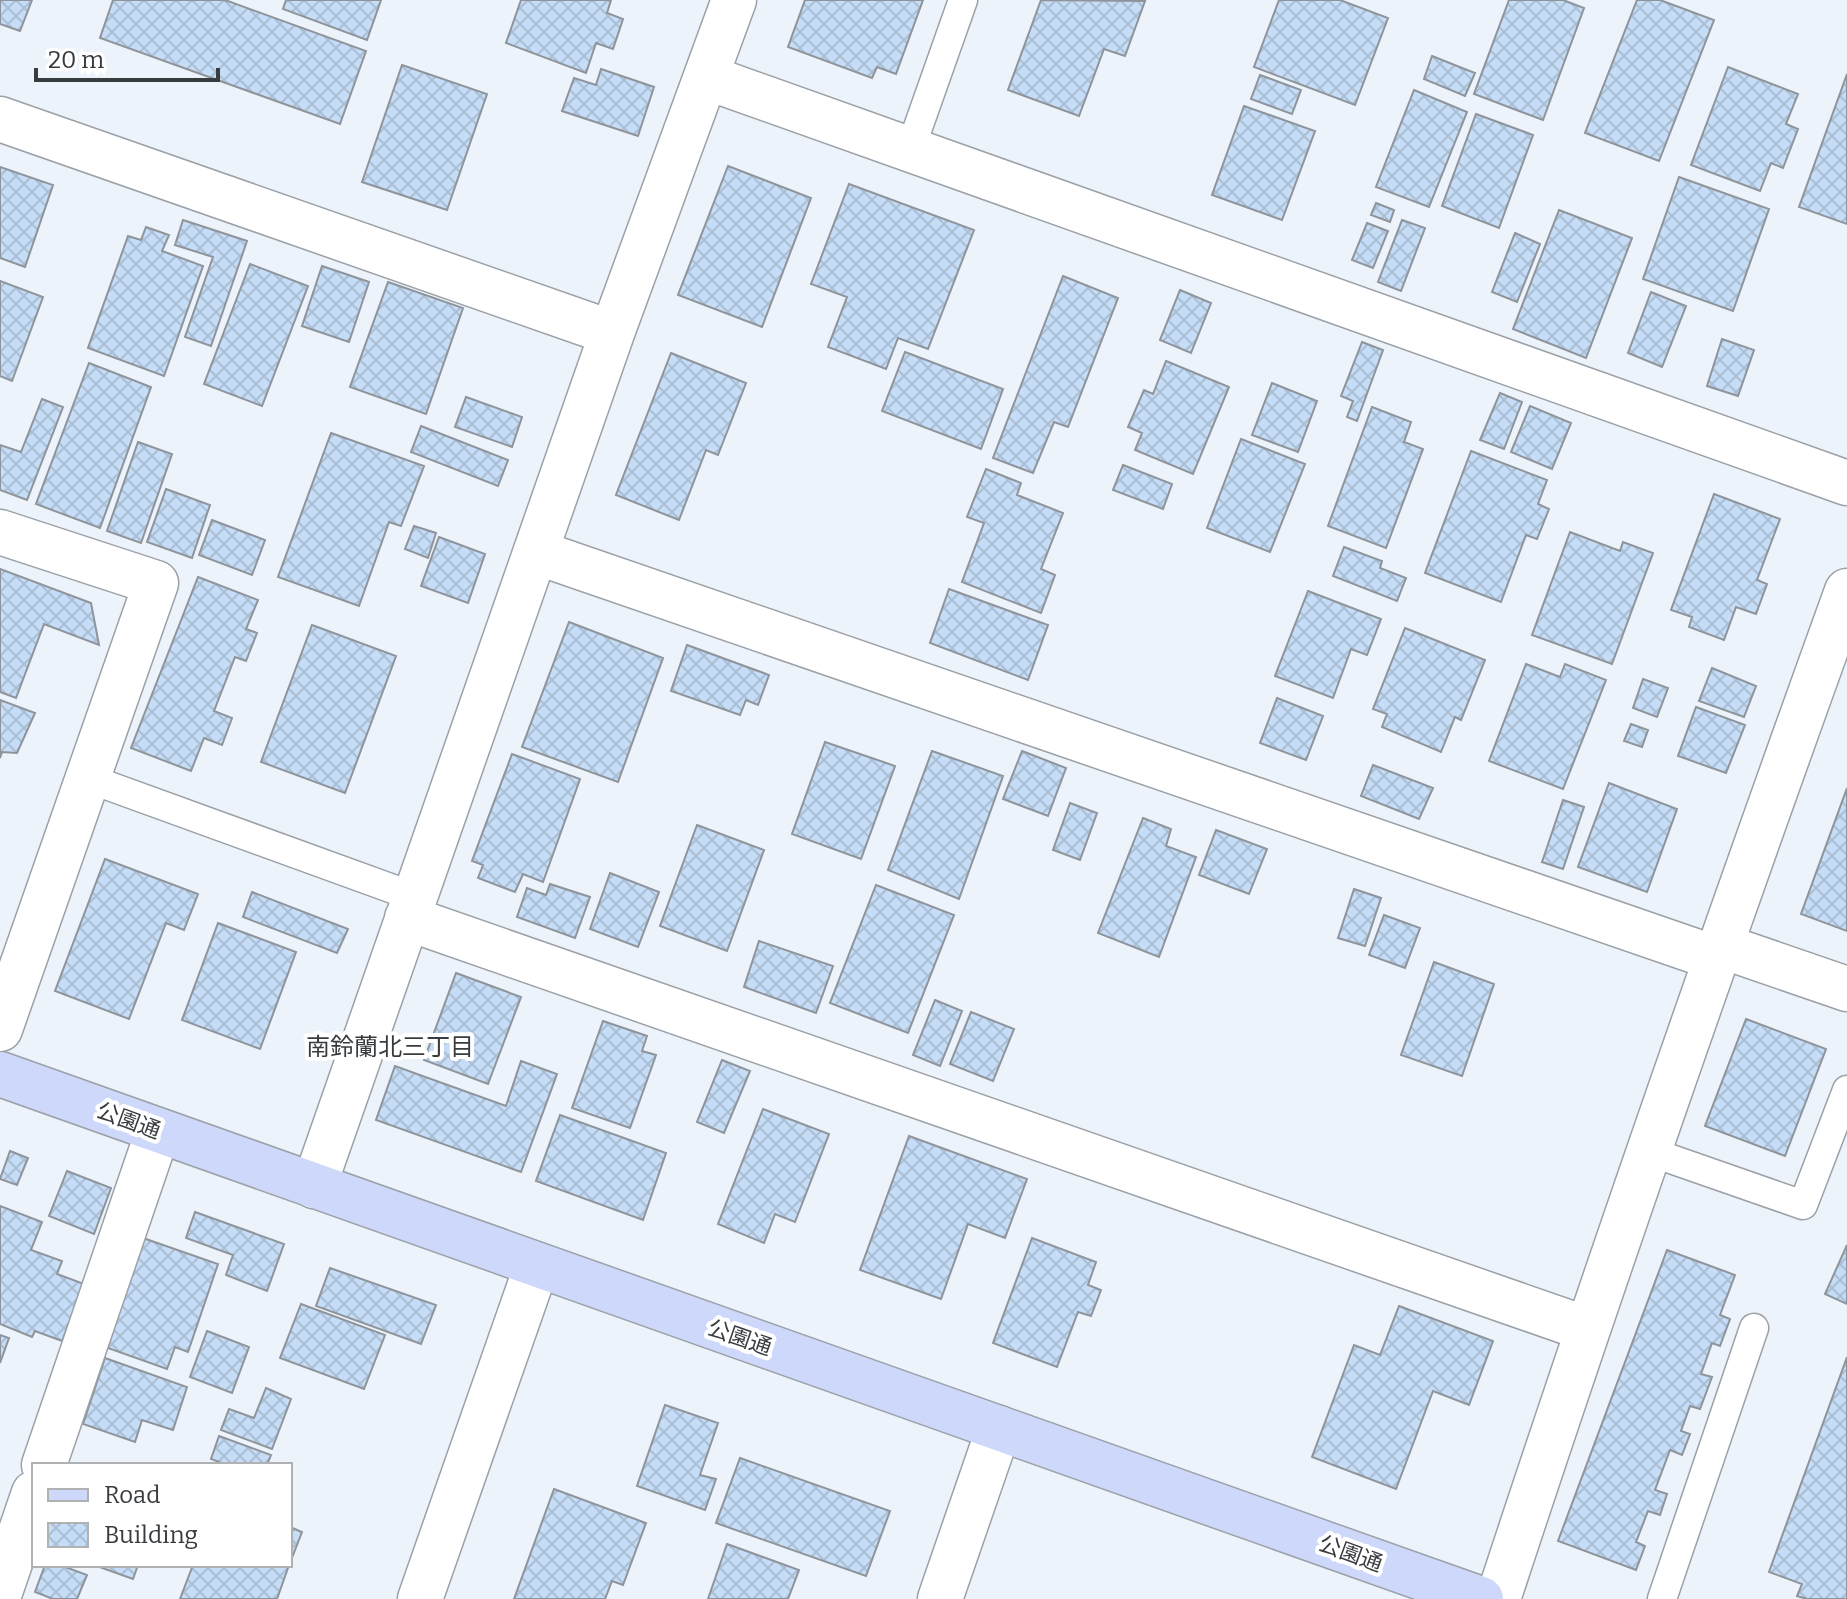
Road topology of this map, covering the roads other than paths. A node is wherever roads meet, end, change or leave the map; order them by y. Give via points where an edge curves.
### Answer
1 (734, 0) edge
2 (963, 0) edge
3 (706, 77) junction
4 (0, 119) edge
5 (910, 150) junction
6 (612, 333) junction
7 (1847, 483) edge
8 (0, 532) edge
9 (536, 552) junction
10 (1847, 591) edge
11 (87, 778) junction
12 (411, 907) junction
13 (1717, 952) junction
14 (1847, 989) edge
15 (0, 1029) edge
16 (0, 1074) edge
17 (1847, 1090) edge
18 (158, 1131) junction
19 (1648, 1151) junction
20 (314, 1186) junction
21 (537, 1265) junction
22 (1754, 1328) dead end
23 (1587, 1329) junction
24 (999, 1428) junction
25 (45, 1463) edge
26 (32, 1499) edge
27 (0, 1592) edge
28 (420, 1599) edge
29 (940, 1599) edge
30 (1481, 1599) edge
31 (1498, 1599) edge
32 (1662, 1599) edge

1 - 3 street
2 - 5 lane
3 - 5 street
3 - 6 street
4 - 6 street
5 - 7 street
6 - 9 street
8 - 11 street via 156,583
9 - 12 street
9 - 13 street
10 - 13 street
11 - 12 lane
11 - 15 street
12 - 20 street
12 - 23 street
13 - 14 street
13 - 19 street
16 - 18 street, 公園通
17 - 19 lane via 1803,1205
18 - 20 street, 公園通
18 - 25 street
19 - 23 street
20 - 21 street, 公園通
21 - 24 street, 公園通
21 - 28 street
22 - 32 lane
23 - 31 street
24 - 29 street
24 - 30 street, 公園通
26 - 27 street

